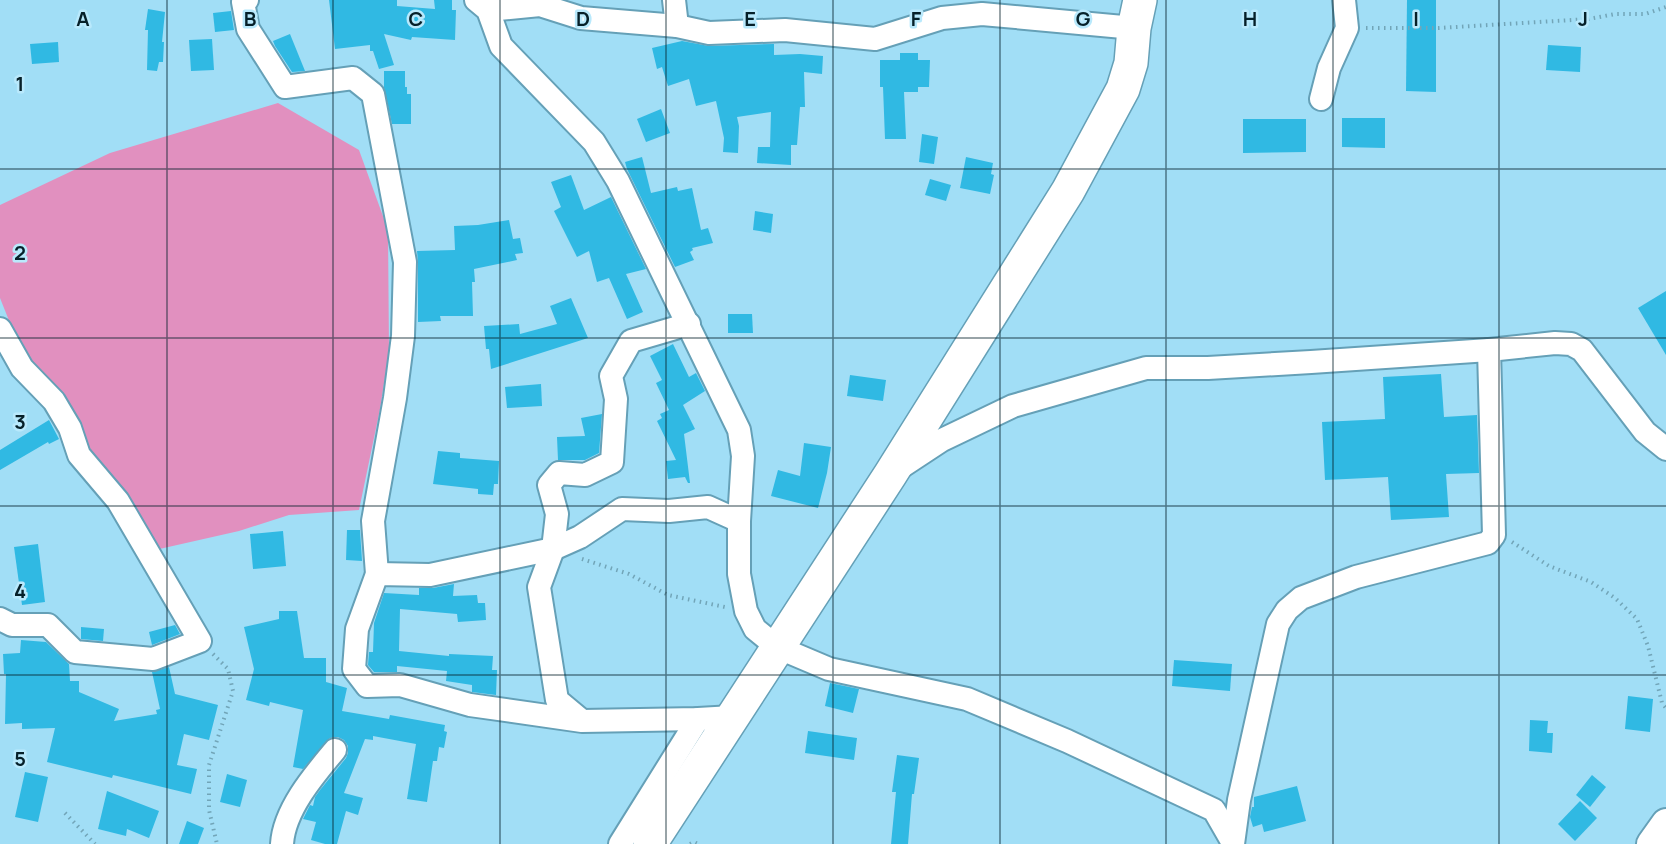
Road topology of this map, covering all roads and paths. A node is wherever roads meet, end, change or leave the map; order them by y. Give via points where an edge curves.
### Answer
1 (247, 0) edge
2 (674, 0) edge
3 (1344, 0) edge
4 (482, 5) edge
5 (1666, 7) edge
6 (1137, 14) edge
7 (677, 26) junction
8 (1347, 28) junction
9 (1321, 99) dead end
10 (689, 324) junction
11 (0, 329) edge
12 (1489, 350) junction
13 (1666, 449) edge
14 (890, 475) junction
15 (739, 520) junction
16 (1494, 535) junction
17 (553, 549) junction
18 (377, 574) junction
19 (746, 612) junction
20 (0, 619) edge
21 (200, 641) junction
22 (777, 647) junction
23 (1666, 708) edge
24 (733, 717) junction
25 (698, 719) junction
26 (582, 721) junction
27 (335, 750) dead end
28 (65, 813) dead end
29 (1666, 823) edge
30 (95, 844) edge
31 (217, 844) edge
32 (282, 844) edge
33 (620, 844) edge
34 (650, 844) edge
35 (690, 844) edge
36 (698, 844) edge
37 (1233, 844) edge
38 (1651, 844) edge

1 - 18 street via 243,2 249,29 285,87 353,78 373,94 405,262 403,336 373,521
2 - 7 street
3 - 8 street
4 - 7 street via 540,5 580,18
4 - 10 street via 501,46 594,142 618,181
5 - 8 path via 1645,14 1589,19 1439,28
6 - 7 street via 982,14 942,18 875,39 785,30 709,33
6 - 14 main road via 1131,63 1123,88 1068,191
8 - 9 street via 1329,68
10 - 15 street via 739,430 743,456
10 - 17 street via 631,341 610,376 616,399 612,462 585,475 560,473 549,485 557,514
11 - 21 street via 22,368 54,401 80,455 118,501
12 - 13 street via 1555,343 1571,344 1582,350 1645,432
12 - 14 street via 1208,368 1146,368 1012,406 942,440
12 - 16 street
14 - 22 main road
15 - 17 street via 708,507 669,511 622,509 580,537
15 - 19 street via 739,574
16 - 23 path via 1518,545 1549,566 1591,582 1630,612 1648,646
16 - 37 street via 1488,543 1356,577 1301,598 1287,610 1278,624
17 - 18 street via 429,575
17 - 19 path via 629,574 668,595
17 - 26 street via 539,587 557,700
18 - 26 street via 357,629 354,669 367,686 400,685 470,705
19 - 22 street via 755,629
20 - 21 street via 12,625 48,625 75,652 153,659
21 - 31 path via 228,669 233,691 209,765 209,810
22 - 24 main road
22 - 37 street via 829,669 967,699 1067,741 1214,810
24 - 25 street
24 - 34 main road
25 - 26 street
25 - 33 street
27 - 32 street via 306,785 283,832
28 - 30 path
29 - 38 street
35 - 36 path

